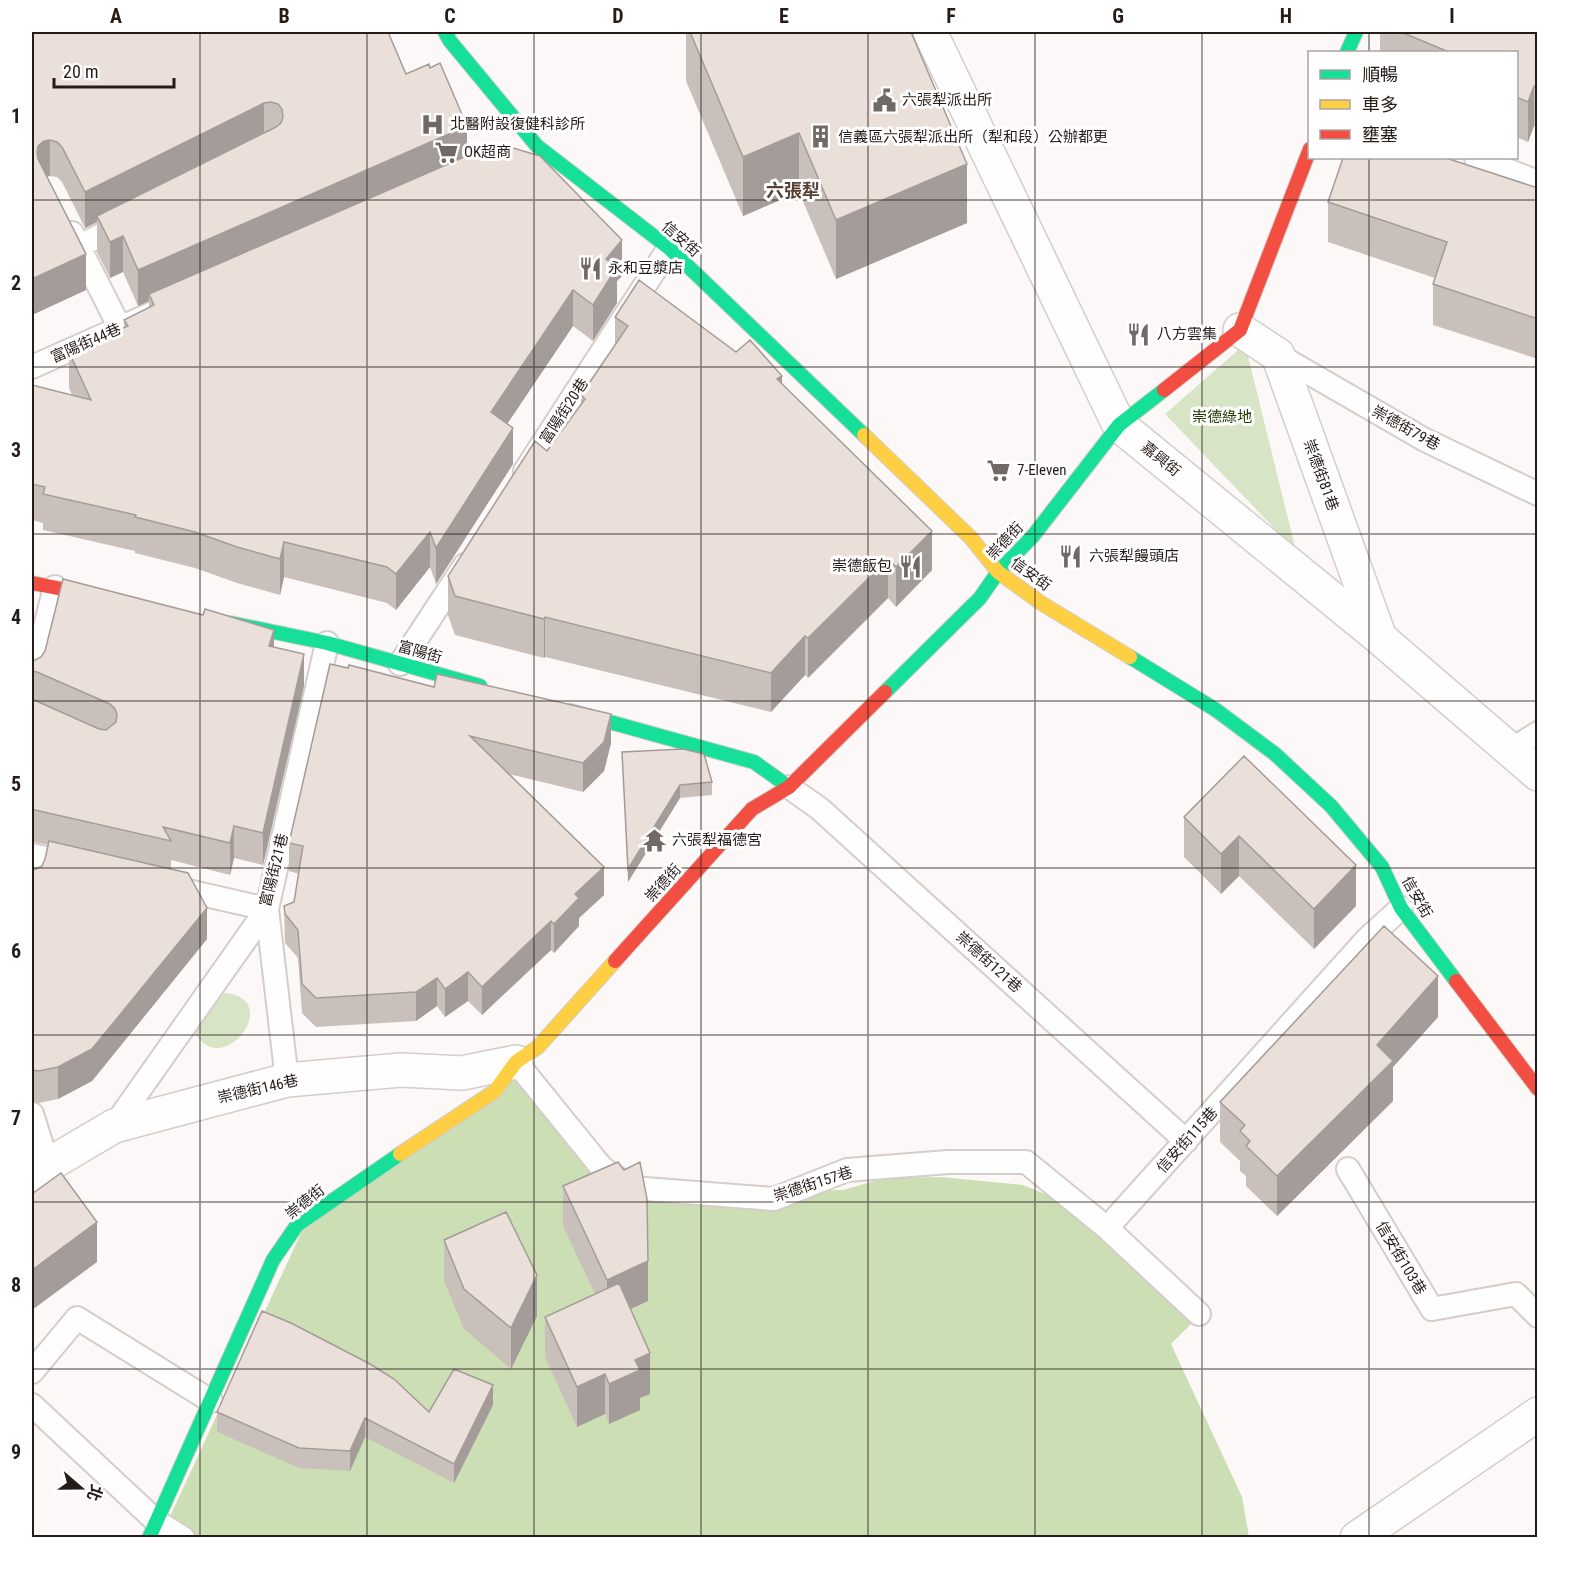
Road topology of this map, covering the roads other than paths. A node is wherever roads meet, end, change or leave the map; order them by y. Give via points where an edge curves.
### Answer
1 (445, 32) edge
2 (930, 32) edge
3 (1356, 32) edge
4 (1347, 51) edge
5 (537, 146) junction
6 (1308, 154) edge
7 (515, 156) edge
8 (1479, 159) edge
9 (1538, 182) edge
10 (142, 214) edge
11 (64, 217) edge
12 (79, 246) junction
13 (669, 248) junction
14 (174, 304) edge
15 (120, 328) junction
16 (1240, 330) junction
17 (1278, 355) junction
18 (32, 366) edge
19 (1119, 425) junction
20 (516, 486) edge
21 (1538, 494) edge
22 (477, 545) edge
23 (998, 572) junction
24 (32, 583) edge
25 (55, 587) junction
26 (111, 599) edge
27 (213, 620) edge
28 (1380, 638) junction
29 (327, 643) junction
30 (400, 664) junction
31 (32, 679) edge
32 (492, 690) edge
33 (560, 708) edge
34 (1524, 741) edge
35 (1538, 774) edge
36 (789, 787) junction
37 (34, 864) edge
38 (95, 870) edge
39 (152, 883) edge
40 (1401, 908) junction
41 (267, 909) junction
42 (516, 1062) junction
43 (287, 1080) junction
44 (1538, 1089) edge
45 (32, 1114) edge
46 (114, 1126) junction
47 (1186, 1141) junction
48 (1348, 1169) dead end
49 (37, 1170) edge
50 (1107, 1228) junction
51 (1199, 1314) dead end
52 (1538, 1316) edge
53 (32, 1372) edge
54 (211, 1401) junction
55 (32, 1405) edge
56 (1538, 1414) edge
57 (153, 1529) edge
58 (183, 1538) edge
59 (1357, 1538) edge

1 - 5 street, 信安街
2 - 19 street, 嘉興街
3 - 4 street
5 - 7 lane
5 - 13 street, 信安街
6 - 16 street
8 - 9 lane
10 - 12 lane
11 - 12 lane
12 - 15 lane
13 - 20 lane, 富陽街20巷
13 - 23 street, 信安街 via 971,538
14 - 15 lane, 富陽街44巷
15 - 18 lane, 富陽街44巷
16 - 17 street
16 - 19 street, 崇德街
17 - 21 lane, 崇德街79巷 via 1425,440
17 - 28 street, 崇德街81巷
19 - 23 street, 崇德街 via 1033,536
19 - 28 street, 嘉興街
22 - 30 lane
23 - 36 street, 崇德街 via 980,598
23 - 40 street, 信安街 via 1041,603 1216,710 1275,754 1330,806 1382,867
24 - 25 street
25 - 26 street
25 - 31 lane
27 - 29 street, 富陽街
28 - 34 street, 嘉興街
29 - 30 street, 富陽街
29 - 41 lane, 富陽街21巷
30 - 32 street, 富陽街
33 - 36 street via 754,762
34 - 35 street, 嘉興街
36 - 42 street, 崇德街 via 752,809 538,1047
36 - 47 lane, 崇德街121巷 via 820,808
37 - 38 lane
39 - 41 lane
40 - 44 street, 信安街
40 - 47 lane, 信安街115巷 via 1367,939
41 - 43 lane
41 - 46 lane, 富陽街21巷
42 - 43 street, 崇德街146巷 via 462,1073 401,1070
42 - 50 lane, 崇德街157巷 via 602,1168 632,1188 774,1199 847,1170 948,1162 1026,1162
42 - 54 street, 崇德街 via 495,1091 297,1225 273,1260
43 - 46 street, 崇德街146巷
45 - 49 lane
46 - 49 street, 崇德街146巷
47 - 50 lane, 信安街115巷
48 - 52 lane, 信安街103巷 via 1432,1309 1516,1294
50 - 51 lane
53 - 54 lane via 77,1318
54 - 57 street, 崇德街
55 - 57 lane
56 - 59 street
57 - 58 lane

